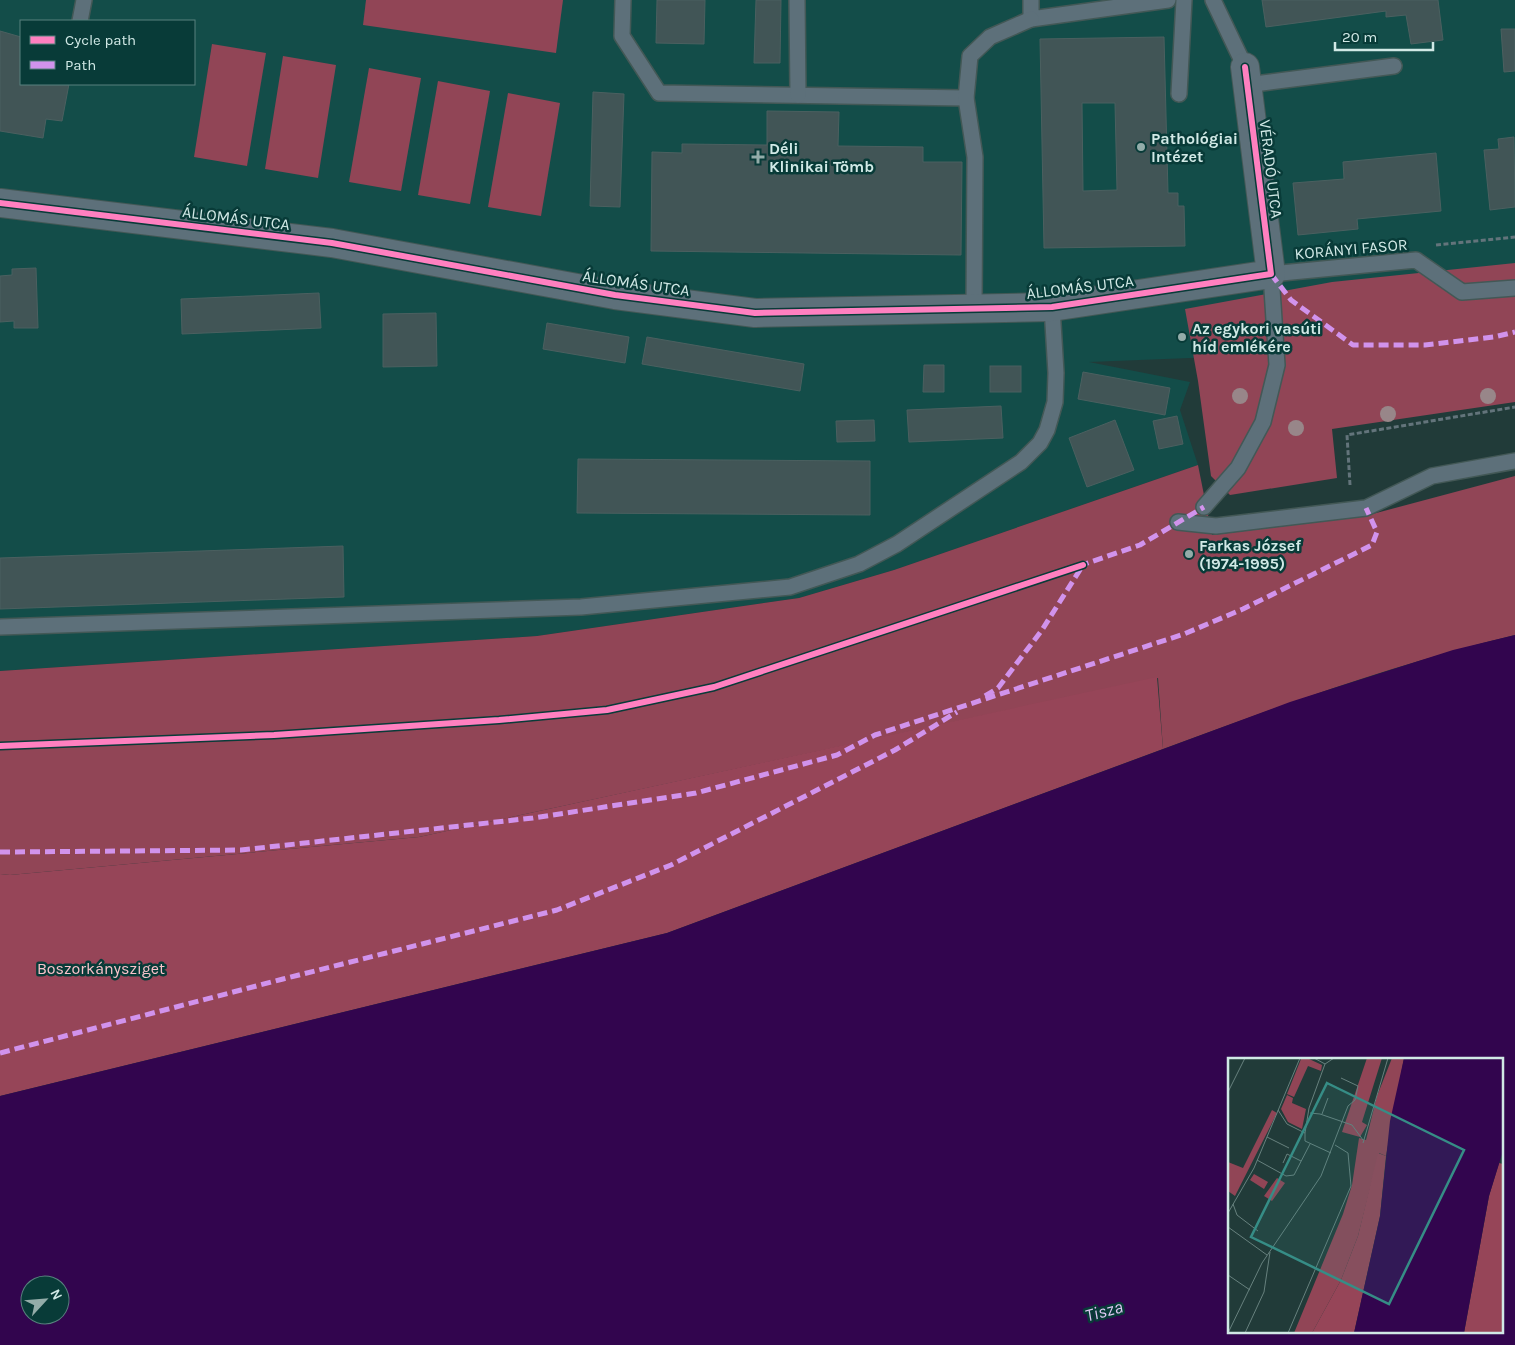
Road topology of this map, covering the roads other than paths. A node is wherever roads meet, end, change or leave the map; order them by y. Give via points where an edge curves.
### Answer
1 (84, 0) edge
2 (623, 0) edge
3 (797, 0) edge
4 (1031, 0) edge
5 (1168, 0) edge
6 (1184, 0) edge
7 (1213, 0) edge
8 (1031, 19) junction
9 (80, 20) edge
10 (1394, 66) dead end
11 (1246, 76) junction
12 (1179, 94) dead end
13 (798, 95) junction
14 (966, 98) junction
15 (0, 202) edge
16 (1271, 274) junction
17 (1515, 288) edge
18 (1052, 307) junction
19 (974, 309) junction
20 (1515, 461) edge
21 (1204, 507) dead end
22 (1178, 522) dead end
23 (0, 627) edge

1 - 9 lane
2 - 13 lane via 622,36 659,93
3 - 13 lane
4 - 8 lane
5 - 8 lane
6 - 12 lane
7 - 11 lane
8 - 14 lane via 990,37 970,56
10 - 11 lane
11 - 16 street, VÉRADÓ UTCA
13 - 14 lane
14 - 19 lane via 975,157
15 - 19 street, ÁLLOMÁS UTCA via 332,243 615,295 756,313
16 - 17 lane, KORÁNYI FASOR via 1416,260 1462,292
16 - 18 street, ÁLLOMÁS UTCA
16 - 21 lane via 1277,365 1263,422 1238,468
18 - 19 street, ÁLLOMÁS UTCA
18 - 23 lane via 1055,402 1040,443 1021,462 897,544 859,564 790,587 580,607
20 - 22 lane via 1432,476 1366,508 1216,526

